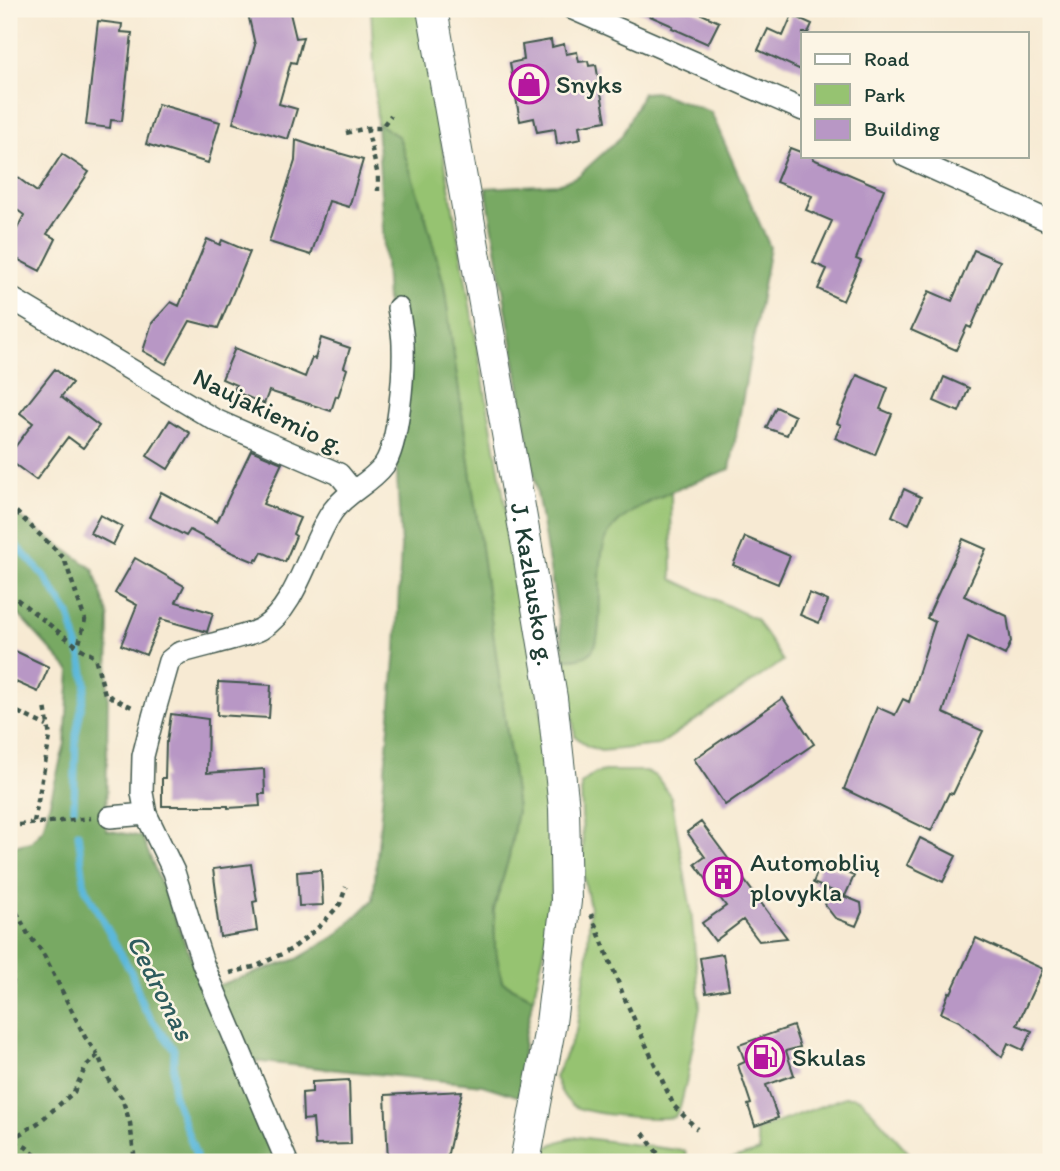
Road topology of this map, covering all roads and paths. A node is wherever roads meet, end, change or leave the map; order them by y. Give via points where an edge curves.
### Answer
1 (432, 9) edge
2 (573, 9) edge
3 (801, 109) edge
4 (391, 116) dead end
5 (367, 128) junction
6 (346, 133) dead end
7 (909, 158) edge
8 (378, 191) dead end
9 (1051, 222) edge
10 (9, 297) edge
11 (398, 308) dead end
12 (354, 491) junction
13 (9, 505) edge
14 (9, 593) edge
15 (78, 647) junction
16 (45, 706) dead end
17 (9, 708) edge
18 (153, 717) junction
19 (48, 726) junction
20 (146, 814) junction
21 (110, 817) joint
22 (34, 822) junction
23 (9, 826) edge
24 (346, 887) dead end
25 (566, 901) junction
26 (9, 906) edge
27 (9, 942) edge
28 (209, 978) junction
29 (9, 996) edge
30 (9, 1032) edge
31 (9, 1052) edge
32 (98, 1055) junction
33 (696, 1129) dead end
34 (643, 1133) dead end
35 (10, 1139) edge
36 (43, 1162) edge
37 (135, 1162) edge
38 (287, 1162) edge
39 (525, 1162) edge
40 (664, 1162) edge

1 - 25 street, J. Kazlausko g. via 552,698 564,808
2 - 3 street
4 - 5 path via 381,128
5 - 6 path
5 - 8 path
7 - 9 street
10 - 12 street, Naujakiemio g. via 215,420 339,474
11 - 12 street via 402,378 393,444 386,462
12 - 18 street, Naujakiemio g. via 334,509 289,601 276,617 261,629 179,653 169,661
13 - 15 path via 64,558 85,620
14 - 15 path
15 - 18 path via 95,657 105,694
16 - 19 path
17 - 19 path
18 - 20 street, Naujakiemio g. via 144,756
19 - 22 path via 50,737
20 - 21 street
20 - 28 street via 174,872
21 - 22 path
22 - 23 path
24 - 28 path via 340,904 292,949 257,966
25 - 33 path via 586,902 674,1106
25 - 39 street, J. Kazlausko g. via 551,1023
26 - 32 path via 43,951
27 - 29 path via 13,981
28 - 38 street
30 - 31 path
32 - 35 path via 86,1066 74,1092 38,1123
32 - 37 path via 122,1098
34 - 40 path
35 - 36 path

